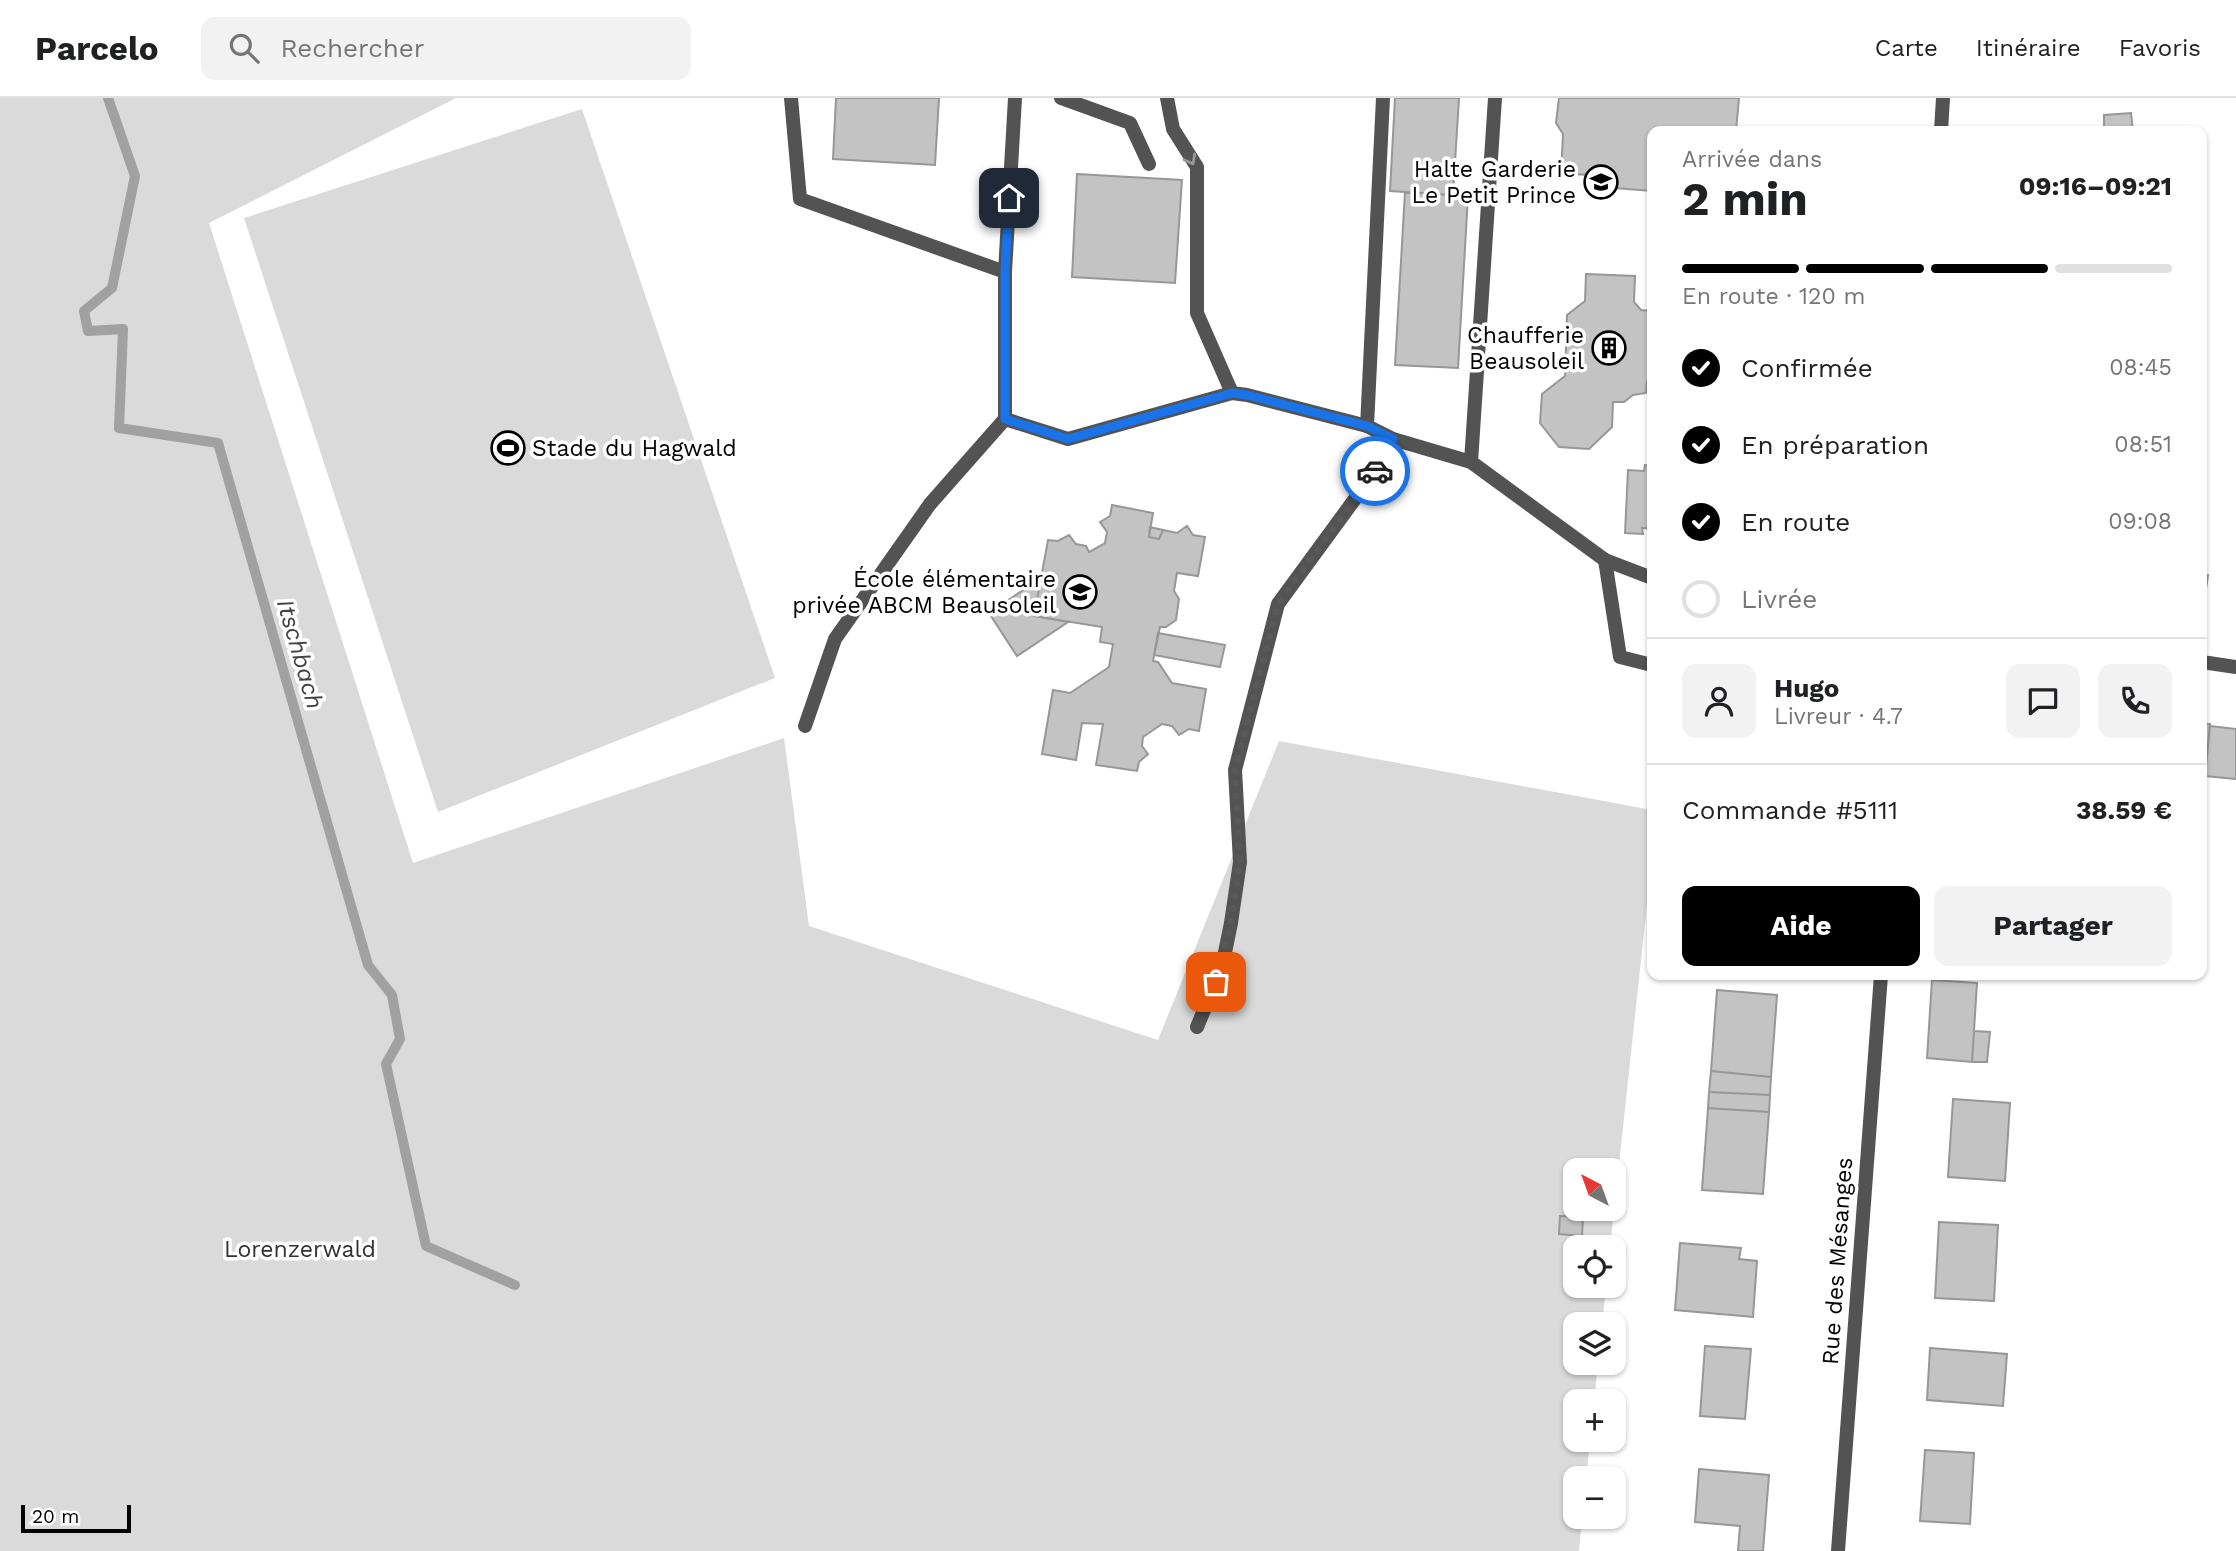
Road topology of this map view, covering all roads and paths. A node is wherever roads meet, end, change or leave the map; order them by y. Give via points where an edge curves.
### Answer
1 (791, 98) edge
2 (1015, 98) edge
3 (1061, 98) edge
4 (1167, 98) edge
5 (1383, 98) edge
6 (1495, 98) edge
7 (1943, 98) edge
8 (1941, 126) edge
9 (1149, 164) dead end
10 (1005, 272) junction
11 (1232, 393) junction
12 (1005, 419) junction
13 (1367, 426) junction
14 (1393, 439) junction
15 (1471, 462) junction
16 (1605, 560) junction
17 (1647, 576) edge
18 (2207, 663) edge
19 (1647, 664) edge
20 (2236, 667) edge
21 (806, 726) dead end
22 (1881, 980) edge
23 (1197, 1027) dead end
24 (1838, 1551) edge

1 - 10 street via 800,199
2 - 10 street
3 - 9 street via 1130,123
4 -> 11 street via 1173,130 1197,167 1197,313
5 - 13 street
6 - 15 street
7 - 8 street
10 - 12 street
11 - 12 street via 1068,439
11 - 13 street
12 - 21 street via 930,504 835,639
13 - 14 street
14 - 15 street
14 - 23 street via 1371,477 1278,604 1235,770 1240,862 1231,923 1222,967
15 - 16 street
16 - 17 street
16 - 19 street via 1620,657
18 - 20 street
22 - 24 street, Rue des Mésanges

